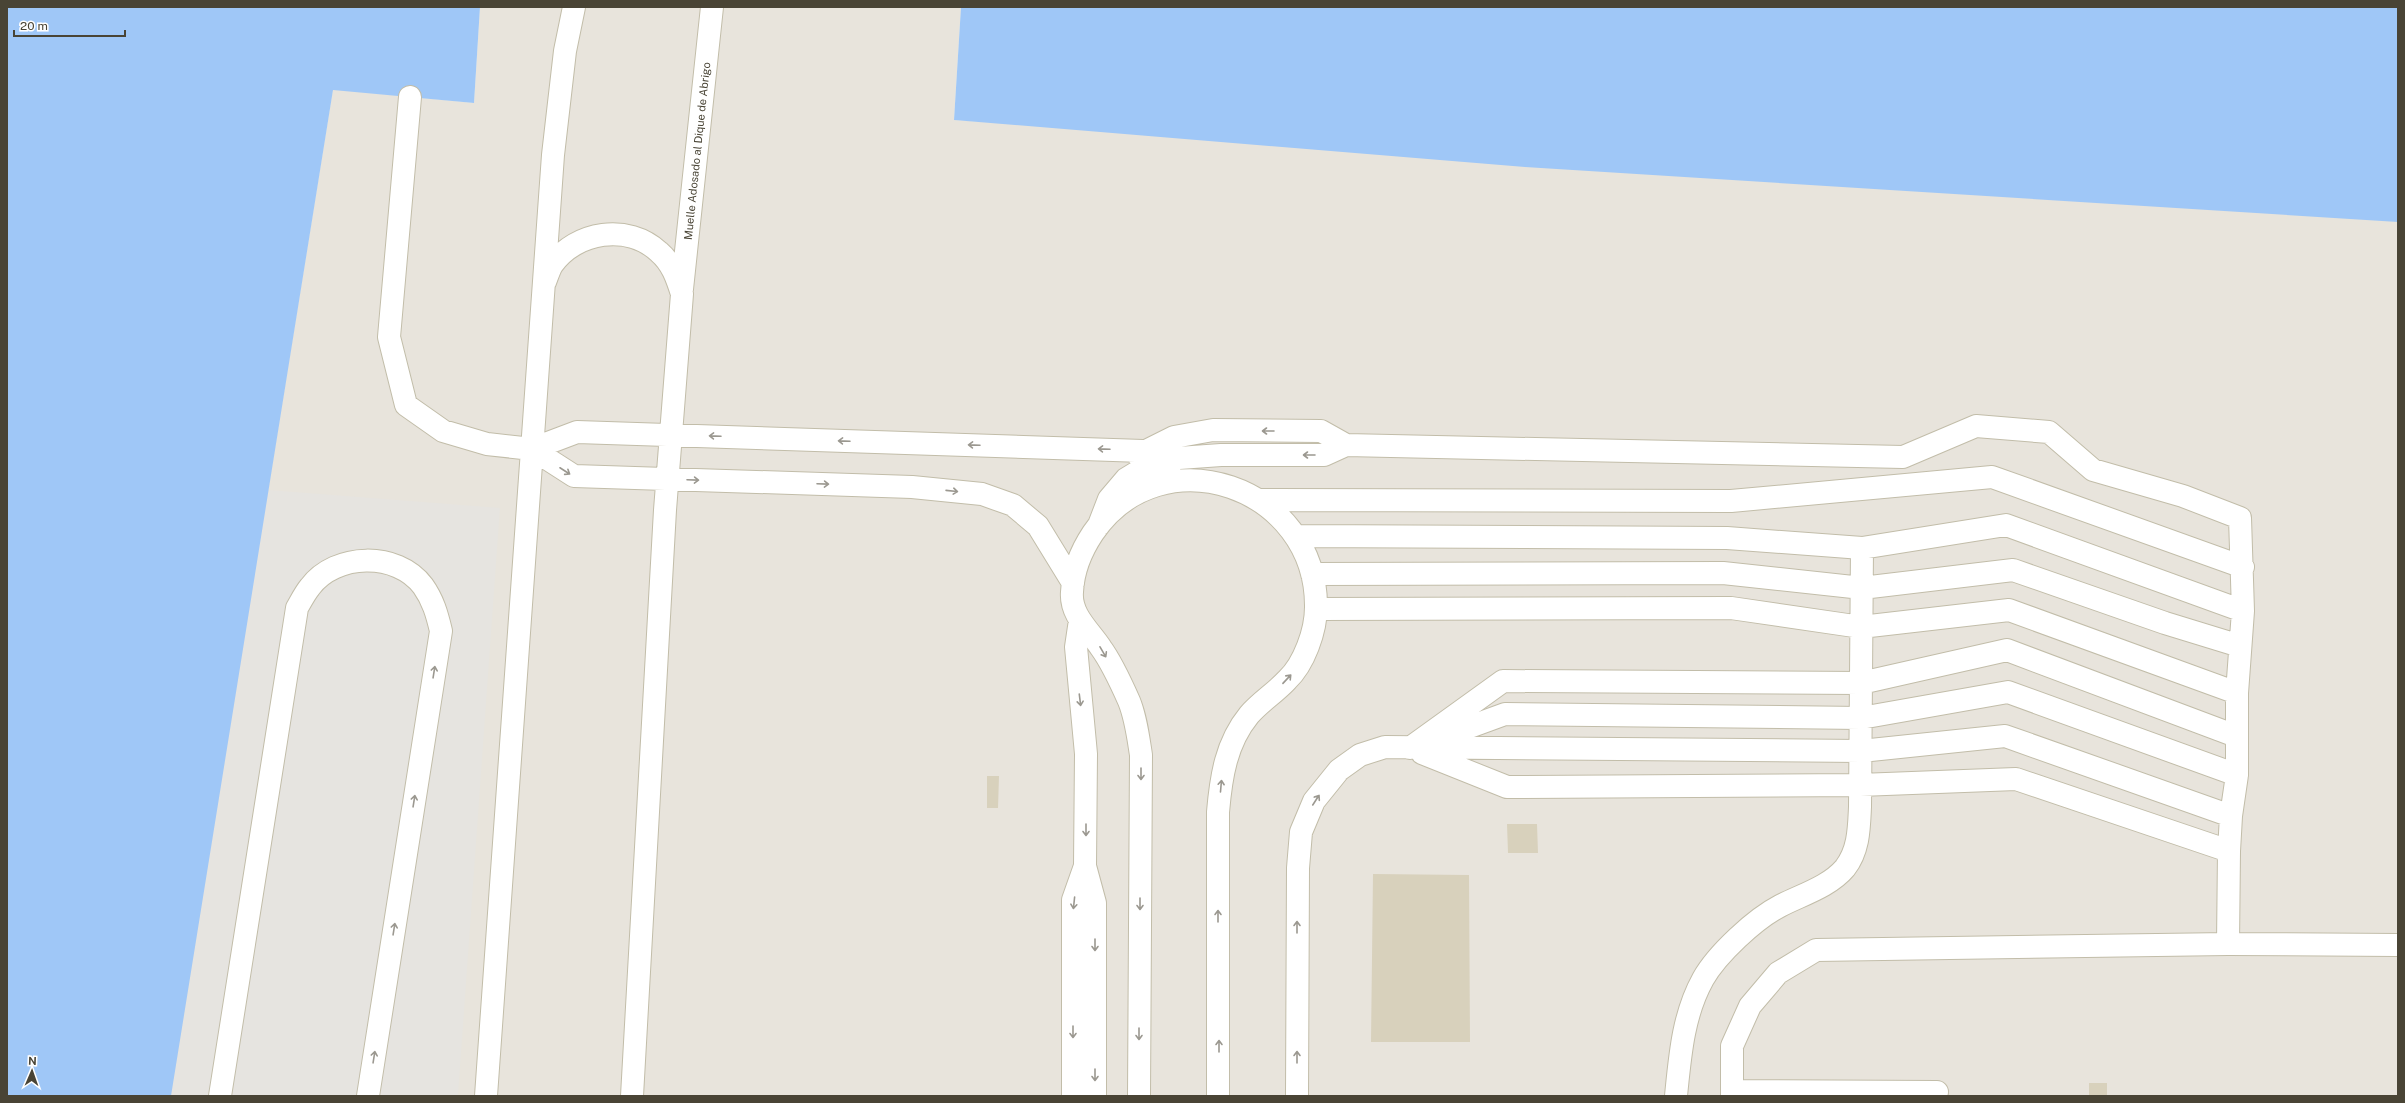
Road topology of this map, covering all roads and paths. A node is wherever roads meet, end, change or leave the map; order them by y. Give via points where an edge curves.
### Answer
1 (574, 7) edge
2 (712, 7) edge
3 (410, 97) dead end
4 (543, 288) junction
5 (682, 294) junction
6 (671, 435) junction
7 (1346, 445) junction
8 (532, 449) junction
9 (1143, 451) junction
10 (1169, 460) junction
11 (667, 480) junction
12 (1201, 481) junction
13 (1109, 499) junction
14 (1260, 500) junction
15 (1099, 525) junction
16 (1297, 536) junction
17 (1862, 548) junction
18 (2243, 567) junction
19 (1312, 574) junction
20 (1073, 582) junction
21 (1862, 588) junction
22 (1316, 609) junction
23 (2243, 611) junction
24 (1080, 620) junction
25 (1861, 627) junction
26 (2240, 646) junction
27 (1861, 683) junction
28 (2237, 693) junction
29 (1861, 718) junction
30 (2236, 736) junction
31 (1410, 748) junction
32 (1861, 751) junction
33 (2237, 775) junction
34 (1860, 786) junction
35 (2231, 816) junction
36 (2229, 851) junction
37 (1085, 866) junction
38 (2228, 944) junction
39 (2398, 944) edge
40 (1219, 1092) edge
41 (1937, 1092) dead end
42 (1732, 1093) edge
43 (220, 1096) edge
44 (368, 1096) edge
45 (486, 1096) edge
46 (632, 1096) edge
47 (1073, 1096) edge
48 (1095, 1096) edge
49 (1139, 1096) edge
50 (1297, 1096) edge
51 (1676, 1096) edge

1 - 4 street via 565,51 554,148
2 - 5 street, Muelle Adosado al Dique de Abrigo
3 - 8 street via 389,337 406,405 443,431 487,444
4 - 5 street via 552,266 568,248 590,236 615,233 639,238 659,252 675,271
4 - 8 street
5 - 6 street, Muelle Adosado al Dique de Abrigo
6 - 8 street via 577,432
9 -> 6 street
6 - 11 street, Muelle Adosado al Dique de Abrigo
7 -> 9 street via 1321,431 1213,430 1174,437
7 -> 10 street via 1324,455 1221,455
7 - 18 street via 1903,457 1976,426 2049,432 2093,470 2183,496 2240,518
8 -> 11 street via 574,476
8 - 45 street
9 - 10 street
9 - 13 street via 1127,464 1115,480
10 - 12 street
10 - 13 street via 1149,465 1126,479
11 -> 20 street via 912,487 982,494 1013,505 1038,526
11 - 46 street, Muelle Adosado al Dique de Abrigo
12 - 14 street via 1238,488
12 - 15 street via 1162,484 1138,493 1117,506
13 - 15 street
14 - 16 street via 1280,516
14 - 18 street via 1731,501 1992,477
15 - 20 street via 1084,546
16 - 17 street via 1727,538
16 - 19 street
17 - 21 street
17 - 23 street via 2006,525
18 - 23 street
19 - 21 street via 1723,573
19 - 22 street
20 - 24 street via 1071,595
21 - 25 street
21 - 26 street via 2013,570 2165,623
22 - 25 street via 1731,608
40 -> 22 street via 1218,812 1221,777 1228,750 1248,716 1289,679 1302,658 1312,634
23 - 26 street
24 -> 37 street via 1076,647 1086,754
24 -> 49 street via 1101,648 1129,701 1136,723 1141,755
25 - 27 street
25 - 28 street via 2009,610
26 - 28 street
27 - 29 street
27 - 30 street via 2008,650
27 - 31 street via 1503,681
28 - 30 street
29 - 31 street via 1505,714
29 - 32 street
29 - 33 street via 2008,692
30 - 33 street
31 - 32 street
31 - 34 street via 1507,787
50 -> 31 street via 1298,868 1301,832 1314,802 1340,770 1360,755 1385,747
32 - 34 street
32 - 35 street via 2005,736
33 - 35 street
34 - 36 street via 2016,779
34 - 51 street via 1859,837 1854,853 1845,868 1833,879 1778,907 1752,924 1703,978 1687,1015
35 - 36 street
36 - 38 street
37 -> 47 street via 1073,900
37 -> 48 street via 1095,903
38 - 39 street
38 - 42 street via 1816,950 1778,973 1750,1006 1732,1046
41 - 42 street
44 -> 43 street via 441,631 435,606 422,584 402,569 378,561 353,561 329,570 310,586 297,608

